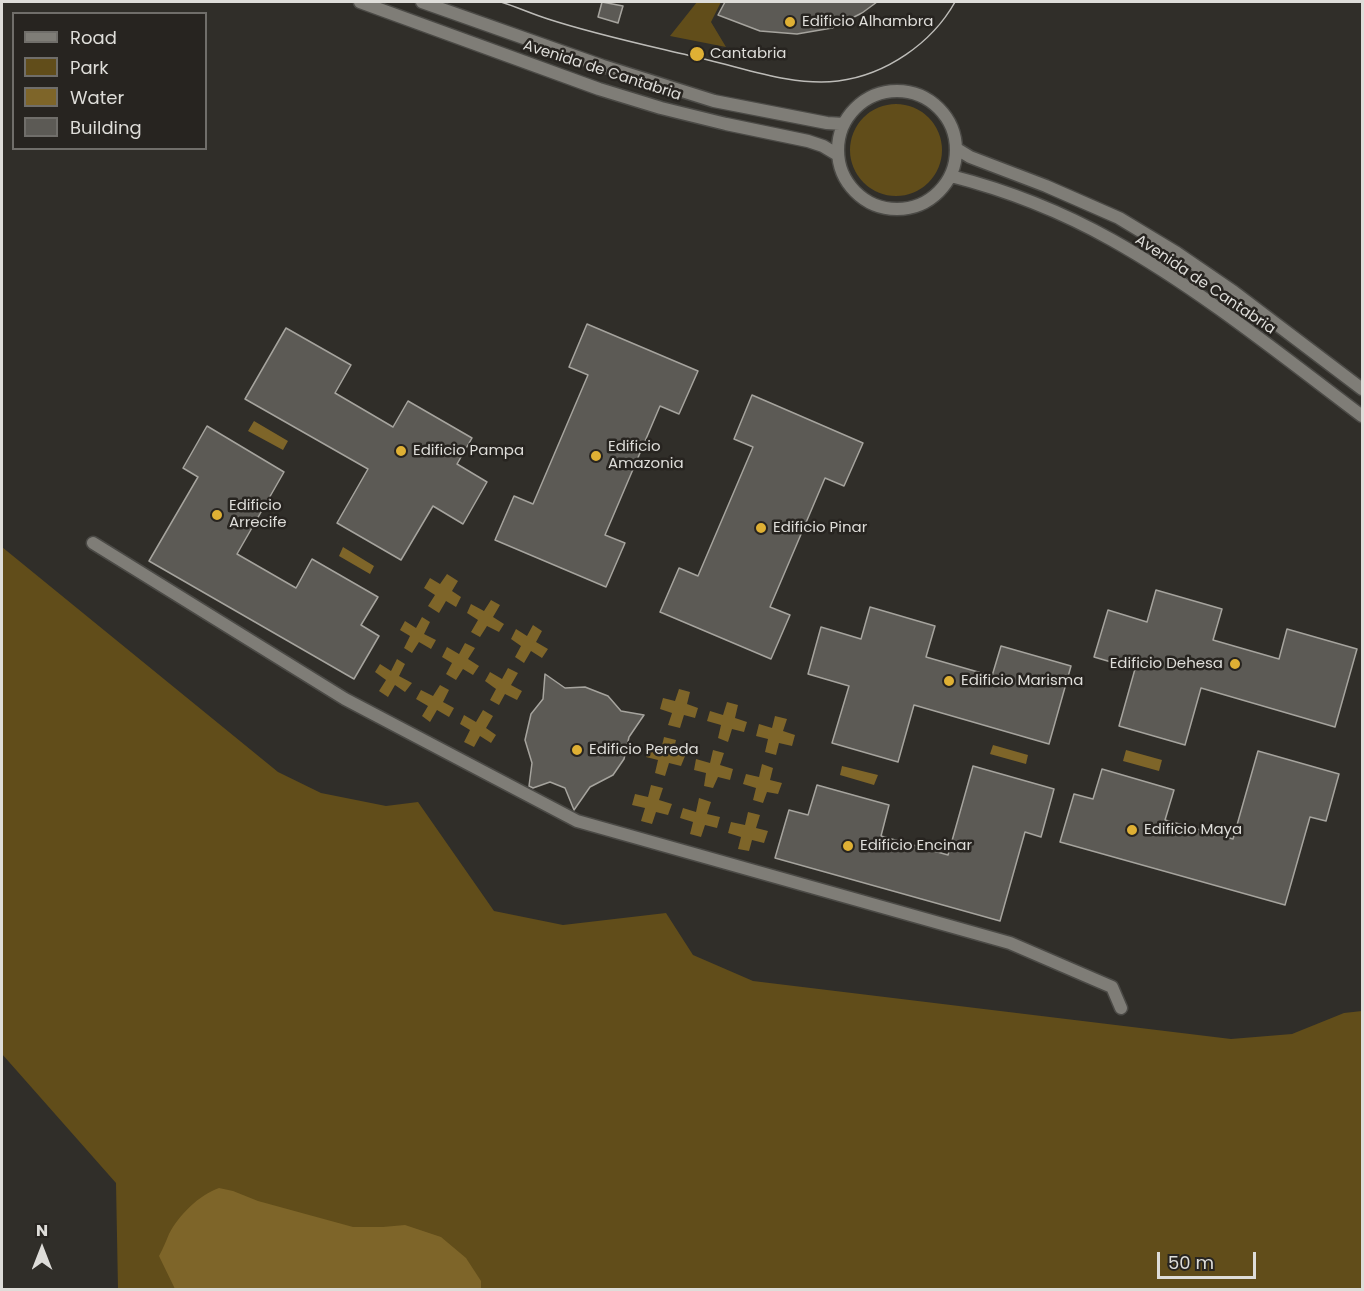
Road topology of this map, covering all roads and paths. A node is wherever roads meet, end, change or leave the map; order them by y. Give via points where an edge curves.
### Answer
1 (360, 2) edge
2 (422, 2) edge
3 (844, 124) junction
4 (957, 149) junction
5 (838, 155) junction
6 (951, 176) junction
7 (1362, 389) edge
8 (1362, 417) edge
9 (93, 543) dead end
10 (1121, 1008) dead end

1 - 5 street, Avenida de Cantabria via 599,89 661,108 808,141
2 - 3 street, Avenida de Cantabria via 603,66 714,100
3 - 4 street via 859,106 876,96 892,92 914,94 932,103 948,119
3 - 5 street
4 - 6 street
4 - 7 street, Avenida de Cantabria via 970,158 1119,218 1234,291
5 - 6 street via 853,190 877,206 906,209 932,199
6 - 8 street, Avenida de Cantabria via 1044,207 1111,239 1224,312
9 - 10 street via 345,699 577,821 1010,943 1112,987

